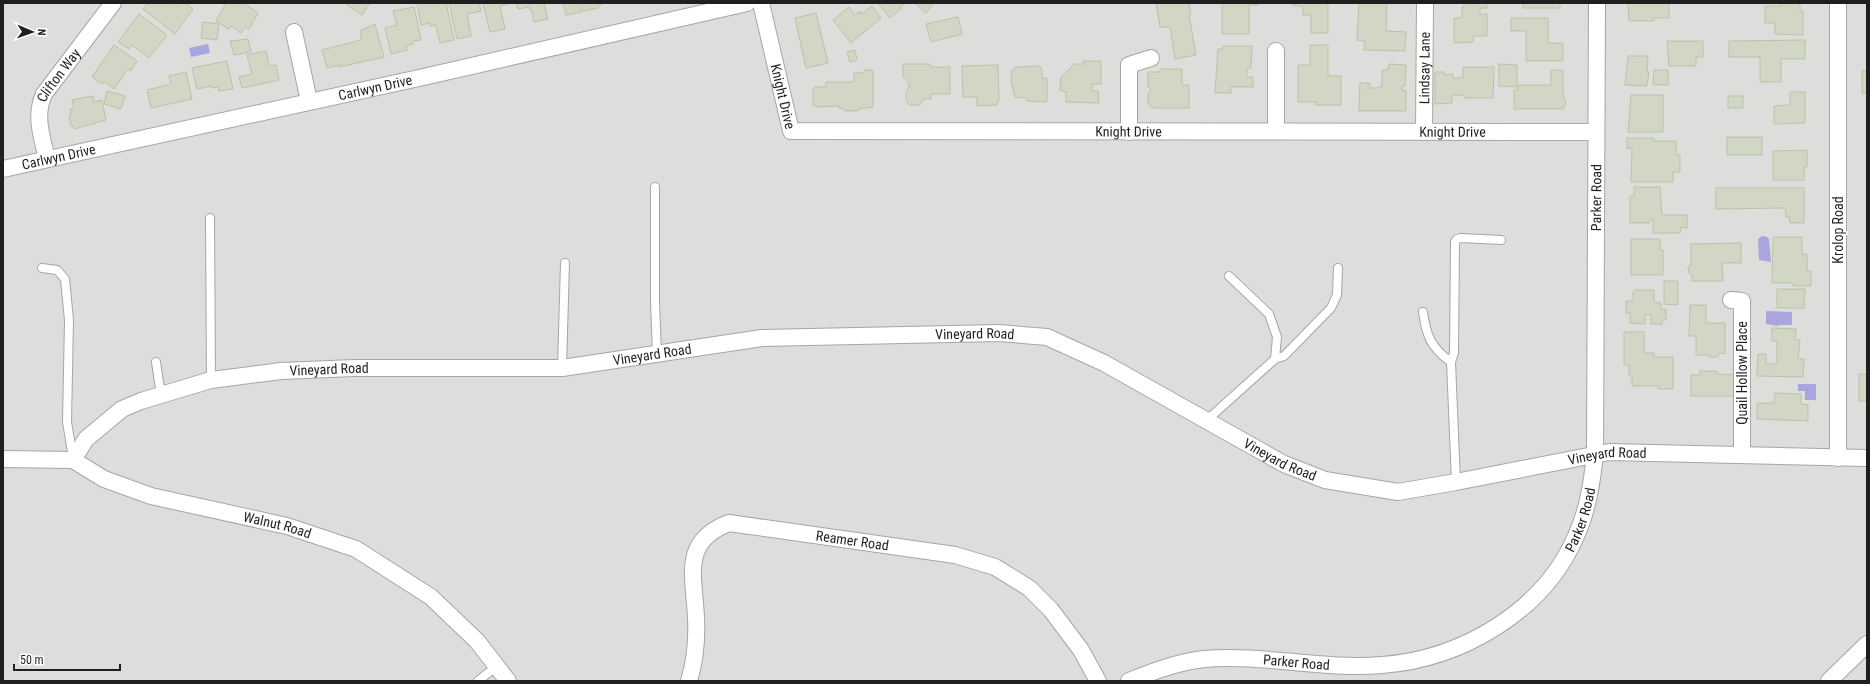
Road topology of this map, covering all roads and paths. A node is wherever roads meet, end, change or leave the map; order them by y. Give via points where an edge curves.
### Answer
1 (113, 3) edge
2 (747, 3) edge
3 (761, 3) edge
4 (1425, 3) edge
5 (1597, 3) edge
6 (1838, 3) edge
7 (294, 32) dead end
8 (1276, 51) dead end
9 (1151, 58) dead end
10 (309, 101) junction
11 (1276, 131) junction
12 (1129, 132) junction
13 (1424, 132) junction
14 (1596, 132) junction
15 (46, 159) junction
16 (3, 169) edge
17 (655, 187) dead end
18 (210, 218) dead end
19 (1502, 240) dead end
20 (565, 263) dead end
21 (42, 268) dead end
22 (1338, 268) dead end
23 (1229, 276) dead end
24 (1731, 300) dead end
25 (1423, 312) dead end
26 (657, 355) junction
27 (1275, 359) junction
28 (156, 362) dead end
29 (1451, 362) junction
30 (562, 368) junction
31 (211, 380) junction
32 (161, 395) junction
33 (1207, 420) junction
34 (1595, 454) junction
35 (1742, 455) junction
36 (1838, 458) junction
37 (1867, 458) edge
38 (3, 459) edge
39 (73, 460) junction
40 (1456, 482) junction
41 (1867, 644) edge
42 (497, 666) junction
43 (478, 681) edge
44 (508, 681) edge
45 (689, 681) edge
46 (1098, 681) edge
47 (1129, 681) edge
48 (1829, 681) edge

1 - 15 street, Clifton Way via 39,104 39,124
2 - 10 street, Carlwyn Drive
3 - 12 street, Knight Drive via 791,130
4 - 13 street, Lindsay Lane
5 - 14 street, Parker Road
6 - 36 street, Krolop Road
7 - 10 street
8 - 11 street
9 - 12 street via 1129,65
10 - 15 street, Carlwyn Drive
11 - 12 street, Knight Drive
11 - 13 street, Knight Drive
13 - 14 street, Knight Drive
14 - 34 street, Parker Road
15 - 16 street, Carlwyn Drive
17 - 26 lane
18 - 31 lane
19 - 29 lane via 1461,238 1455,242 1454,353
20 - 30 lane
21 - 39 lane via 57,270 65,279 69,320 68,422
22 - 27 lane via 1336,295 1331,308 1284,356
23 - 27 lane via 1270,314 1277,337
24 - 35 street, Quail Hollow Place via 1742,301
25 - 29 lane via 1427,335 1440,354
26 - 30 street, Vineyard Road
26 - 33 street, Vineyard Road via 762,338 999,333 1047,336 1104,363
27 - 33 lane
28 - 32 lane
29 - 40 lane
30 - 31 street, Vineyard Road via 354,368 282,371
31 - 32 street, Vineyard Road
32 - 39 street, Vineyard Road via 122,409 86,439
33 - 40 street, Vineyard Road via 1284,464 1325,480 1398,492
34 - 35 street, Vineyard Road via 1623,452
34 - 40 street, Vineyard Road
34 - 47 street, Parker Road via 1583,520 1566,555 1550,578 1519,610 1473,640 1446,652 1415,661 1382,665 1346,666 1219,658 1173,665
35 - 36 street, Vineyard Road
36 - 37 street, Vineyard Road
38 - 39 street
39 - 42 street, Walnut Road via 104,479 151,496 287,526 356,549 431,597 477,641
41 - 48 street
42 - 43 lane
42 - 44 street, Walnut Road
45 - 46 street, Reamer Road via 693,667 696,618 692,567 695,551 715,528 729,523 955,555 995,567 1029,588 1051,610 1081,650

